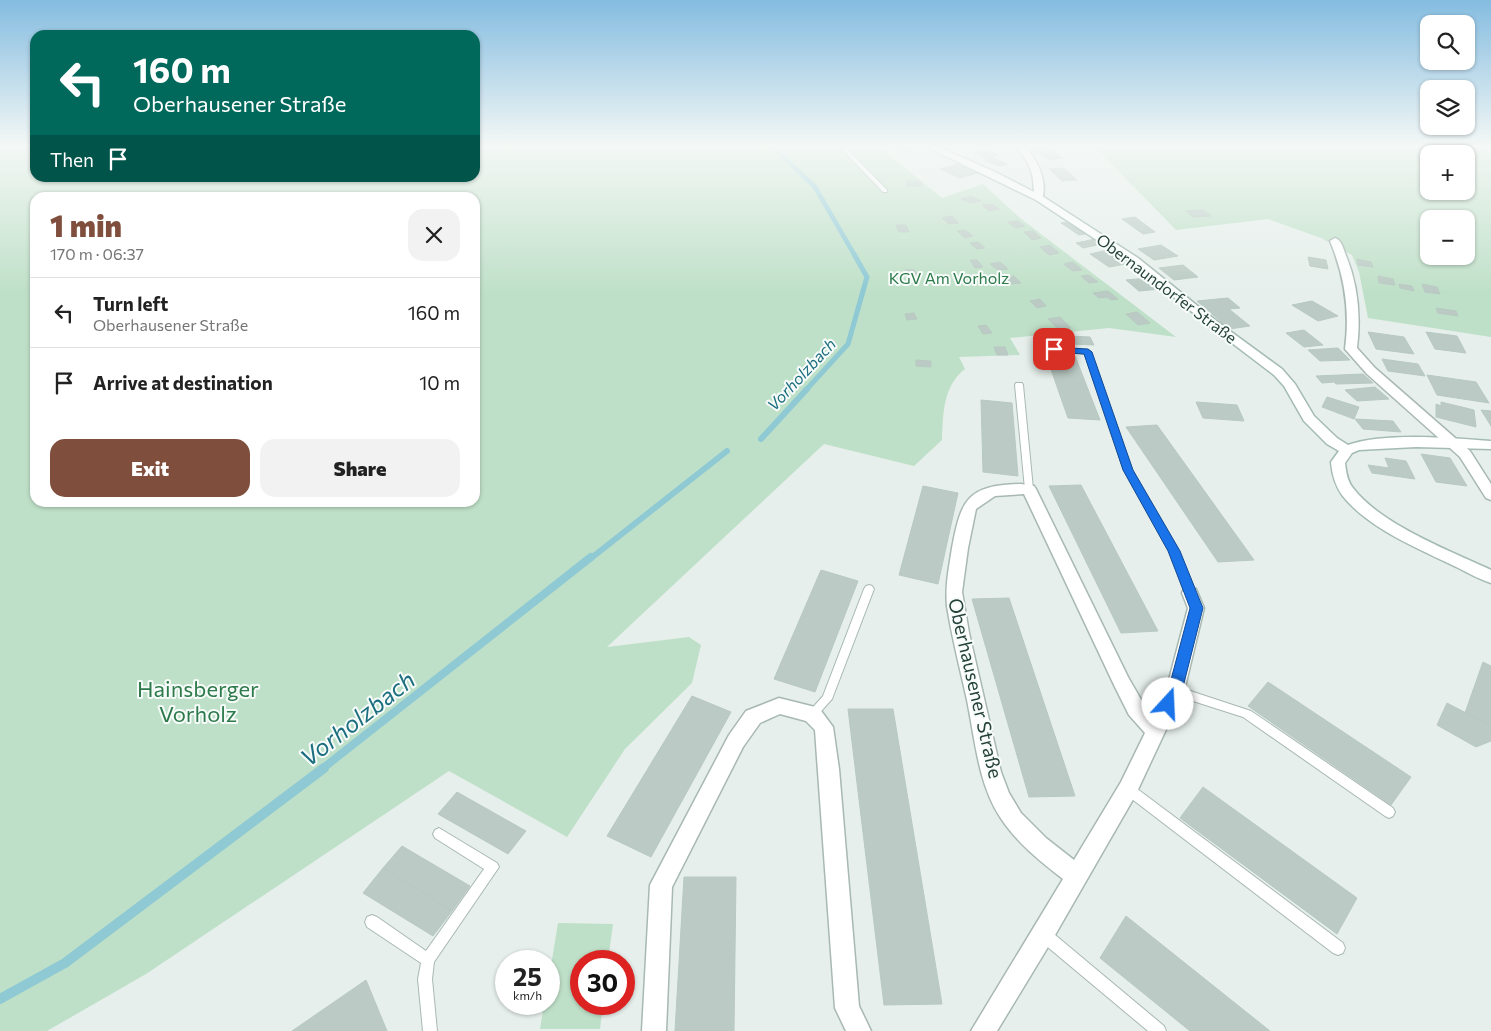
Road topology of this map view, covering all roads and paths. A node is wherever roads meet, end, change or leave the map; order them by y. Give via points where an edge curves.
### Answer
1 (1033, 195) edge
2 (1039, 198) joint
3 (1335, 241) dead end
4 (1054, 349) dead end
5 (1019, 385) dead end
6 (1454, 443) junction
7 (1491, 445) edge
8 (1347, 450) junction
9 (1029, 489) junction
10 (1491, 495) edge
11 (1491, 577) edge
12 (869, 589) dead end
13 (1190, 593) joint
14 (1175, 691) junction
15 (812, 714) junction
16 (1156, 731) junction
17 (1128, 790) junction
18 (1389, 812) dead end
19 (438, 834) dead end
20 (1076, 874) junction
21 (372, 922) dead end
22 (1043, 934) junction
23 (1338, 948) dead end
24 (428, 960) junction
25 (430, 1031) edge
26 (654, 1031) edge
27 (858, 1031) edge
28 (983, 1031) edge
29 (1160, 1031) edge

1 - 2 street, Obernaundorfer Straße
2 - 8 street, Obernaundorfer Straße via 1134,260 1278,372 1309,418 1332,441
3 - 6 street via 1349,277 1354,324 1351,349 1371,371
4 - 13 lane via 1088,352 1128,470 1174,551
5 - 9 lane
6 - 7 street
6 - 8 street via 1364,445
6 - 10 street via 1465,454
8 - 11 street via 1338,462 1339,475 1348,491 1362,505 1388,524
9 - 16 street via 1121,682 1136,709
9 - 20 street, Oberhausener Straße via 1001,489 983,495 968,508 955,598 986,748 1007,809 1041,848
12 - 15 lane via 827,699
13 - 14 street via 1196,608
14 - 16 street
14 - 18 lane via 1247,714
15 - 26 street via 779,706 753,717 736,741 661,884
15 - 27 street via 824,727 847,1008
16 - 17 street
17 - 20 street
17 - 23 lane
19 - 24 lane via 494,868
20 - 22 street
21 - 24 lane
22 - 28 street
22 - 29 lane
24 - 25 lane via 425,979

